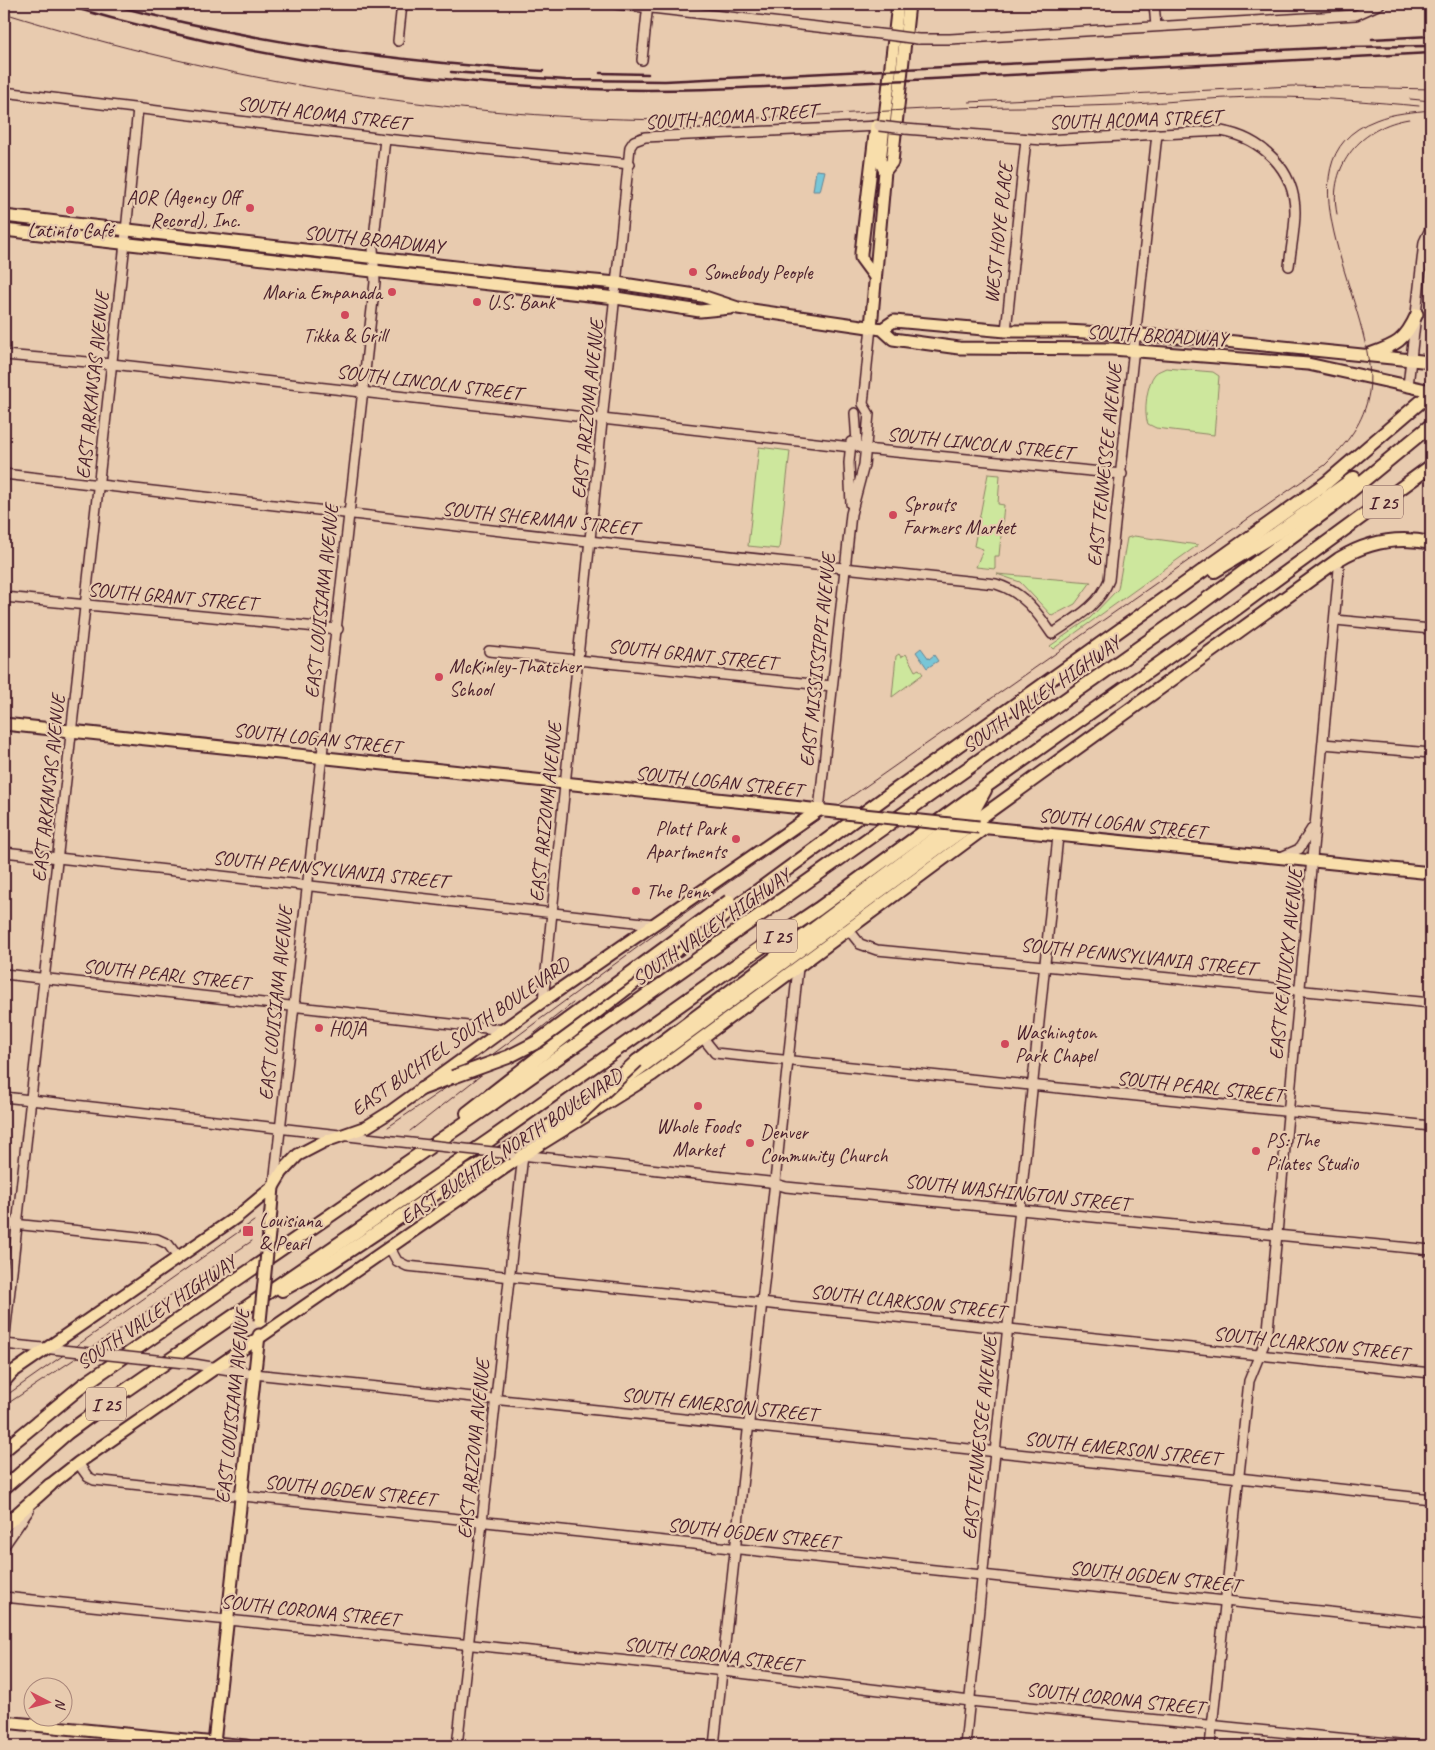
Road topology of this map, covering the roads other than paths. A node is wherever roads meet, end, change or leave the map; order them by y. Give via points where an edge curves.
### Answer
1 (402, 4) edge
2 (616, 4) edge
3 (898, 4) edge
4 (910, 4) edge
5 (1154, 4) edge
6 (1380, 4) edge
7 (648, 6) edge
8 (1156, 26) junction
9 (398, 41) dead end
10 (642, 60) dead end
11 (4, 92) edge
12 (138, 108) junction
13 (878, 126) junction
14 (1157, 134) junction
15 (385, 139) junction
16 (1026, 139) junction
17 (630, 164) junction
18 (885, 171) junction
19 (4, 216) edge
20 (1431, 227) edge
21 (4, 230) edge
22 (126, 236) junction
23 (374, 265) junction
24 (1290, 266) dead end
25 (875, 277) junction
26 (617, 283) junction
27 (616, 298) junction
28 (738, 308) junction
29 (1416, 314) junction
30 (876, 328) junction
31 (1006, 331) junction
32 (1136, 334) junction
33 (1134, 351) junction
34 (4, 354) edge
35 (1362, 356) junction
36 (1411, 361) junction
37 (1431, 362) edge
38 (112, 364) junction
39 (1408, 386) junction
40 (1431, 392) edge
41 (363, 393) junction
42 (863, 404) junction
43 (854, 413) junction
44 (603, 420) junction
45 (1431, 425) edge
46 (1416, 436) junction
47 (851, 447) junction
48 (866, 449) junction
49 (1431, 466) edge
50 (4, 474) edge
51 (1122, 474) junction
52 (98, 484) junction
53 (350, 513) junction
54 (851, 514) junction
55 (590, 541) junction
56 (1431, 544) edge
57 (845, 569) junction
58 (1339, 569) dead end
59 (4, 597) edge
60 (85, 606) junction
61 (1335, 620) junction
62 (338, 629) junction
63 (1431, 629) edge
64 (1052, 634) joint
65 (1114, 634) junction
66 (489, 651) dead end
67 (578, 660) junction
68 (832, 686) junction
69 (4, 724) edge
70 (71, 732) junction
71 (1323, 744) junction
72 (1431, 753) edge
73 (323, 758) junction
74 (565, 784) junction
75 (988, 785) junction
76 (887, 796) junction
77 (822, 810) junction
78 (1316, 820) junction
79 (982, 828) junction
80 (1058, 836) junction
81 (4, 852) edge
82 (1276, 857) junction
83 (58, 858) junction
84 (1312, 861) junction
85 (1431, 874) edge
86 (308, 884) junction
87 (552, 911) junction
88 (653, 924) junction
89 (849, 930) junction
90 (1045, 964) junction
91 (798, 968) junction
92 (4, 974) edge
93 (44, 979) junction
94 (1300, 990) junction
95 (543, 1001) junction
96 (1431, 1003) edge
97 (294, 1006) junction
98 (504, 1030) junction
99 (703, 1038) junction
100 (790, 1062) junction
101 (1033, 1086) junction
102 (421, 1089) junction
103 (4, 1097) edge
104 (31, 1100) junction
105 (1288, 1112) junction
106 (1431, 1126) edge
107 (280, 1128) junction
108 (562, 1130) junction
109 (347, 1136) junction
110 (523, 1155) junction
111 (382, 1179) junction
112 (775, 1184) junction
113 (273, 1187) junction
114 (1021, 1209) junction
115 (4, 1223) edge
116 (17, 1224) junction
117 (1276, 1234) junction
118 (390, 1248) junction
119 (1431, 1250) edge
120 (178, 1257) junction
121 (508, 1277) junction
122 (762, 1304) junction
123 (215, 1328) junction
124 (1009, 1330) junction
125 (258, 1338) junction
126 (4, 1344) edge
127 (47, 1349) junction
128 (1260, 1356) junction
129 (215, 1368) junction
130 (1431, 1373) edge
131 (254, 1374) junction
132 (6, 1378) edge
133 (496, 1398) junction
134 (748, 1424) junction
135 (4, 1450) edge
136 (995, 1453) junction
137 (78, 1463) junction
138 (1239, 1477) junction
139 (50, 1485) junction
140 (4, 1488) edge
141 (240, 1496) junction
142 (1431, 1498) edge
143 (483, 1521) junction
144 (4, 1526) edge
145 (4, 1546) edge
146 (735, 1549) junction
147 (983, 1576) junction
148 (4, 1597) edge
149 (1225, 1601) junction
150 (228, 1619) junction
151 (1431, 1623) edge
152 (468, 1645) junction
153 (721, 1672) junction
154 (970, 1701) junction
155 (4, 1722) edge
156 (1212, 1725) junction
157 (214, 1745) edge
158 (246, 1746) edge
159 (457, 1746) edge
160 (714, 1746) edge
161 (965, 1746) edge
162 (1210, 1746) edge
163 (1418, 1746) edge

1 - 9 street
2 - 7 street
3 - 18 main road via 880,161
4 - 18 main road via 892,162
5 - 8 street
6 - 8 street via 1356,16
7 - 8 street, bridge via 918,39
7 - 10 street
11 - 12 street, SOUTH ACOMA STREET
12 - 15 street, SOUTH ACOMA STREET
12 - 22 street, EAST ARKANSAS AVENUE
13 - 16 street, SOUTH ACOMA STREET, bridge
13 - 17 street, SOUTH ACOMA STREET via 645,138 631,143
13 - 25 main road via 861,253 861,258
14 - 16 street, SOUTH ACOMA STREET
14 - 24 street, SOUTH ACOMA STREET via 1221,131 1246,138 1268,152 1284,173 1294,198
14 - 32 street, EAST TENNESSEE AVENUE
15 - 17 street, SOUTH ACOMA STREET
15 - 23 street, EAST LOUISIANA AVENUE via 373,247
16 - 31 street, WEST HOYE PLACE
17 - 26 street, EAST ARIZONA AVENUE
18 - 25 main road
19 - 22 main road, SOUTH BROADWAY
20 - 29 street via 1424,242
21 - 22 main road, SOUTH BROADWAY
22 - 23 main road, SOUTH BROADWAY
22 - 38 street, EAST ARKANSAS AVENUE
23 - 26 main road, SOUTH BROADWAY
23 - 27 main road, SOUTH BROADWAY
23 - 41 street, EAST LOUISIANA AVENUE
25 - 30 main road
26 - 27 street, EAST ARIZONA AVENUE
26 - 28 main road, SOUTH BROADWAY via 702,296
27 - 28 main road, SOUTH BROADWAY via 700,311
27 - 44 street, EAST ARIZONA AVENUE
28 - 30 main road, SOUTH BROADWAY
29 - 35 main road via 1407,335 1399,342
29 - 36 street
30 - 31 main road, SOUTH BROADWAY via 894,321
30 - 33 main road, SOUTH BROADWAY via 893,339 958,348
30 - 42 street, EAST MISSISSIPPI AVENUE
31 - 32 main road, SOUTH BROADWAY
32 - 33 street, EAST TENNESSEE AVENUE
32 - 35 main road, SOUTH BROADWAY
33 - 39 main road, SOUTH BROADWAY via 1308,364
33 - 51 street, EAST TENNESSEE AVENUE
34 - 38 street, SOUTH LINCOLN STREET
35 - 36 main road, SOUTH BROADWAY
36 - 37 main road, SOUTH BROADWAY
36 - 39 street
38 - 41 street, SOUTH LINCOLN STREET
38 - 52 street, EAST ARKANSAS AVENUE
39 - 40 main road, SOUTH BROADWAY
40 - 65 highway via 1326,483
41 - 44 street, SOUTH LINCOLN STREET
41 - 53 street, EAST LOUISIANA AVENUE
42 - 43 street
42 - 48 street, EAST MISSISSIPPI AVENUE via 869,414
43 - 47 street, EAST MISSISSIPPI AVENUE
43 - 48 street via 857,443
44 - 47 street, SOUTH LINCOLN STREET
44 - 55 street, EAST ARIZONA AVENUE
45 - 46 highway, SOUTH VALLEY HIGHWAY / I 25
46 - 65 highway via 1277,533
46 - 111 highway, SOUTH VALLEY HIGHWAY / I 25 via 1329,509 1192,610 496,1102
47 - 54 street, EAST MISSISSIPPI AVENUE
48 - 51 street, SOUTH LINCOLN STREET
48 - 54 street, EAST MISSISSIPPI AVENUE
49 - 75 highway, I 25
50 - 52 street, SOUTH SHERMAN STREET
51 - 64 street, EAST TENNESSEE AVENUE via 1112,566 1105,589 1087,610
52 - 53 street, SOUTH SHERMAN STREET
52 - 60 street, EAST ARKANSAS AVENUE
53 - 55 street, SOUTH SHERMAN STREET
53 - 62 street, EAST LOUISIANA AVENUE
54 - 57 street, EAST MISSISSIPPI AVENUE
55 - 57 street, SOUTH SHERMAN STREET
55 - 67 street, EAST ARIZONA AVENUE
56 - 123 highway via 1410,540 1386,542 1364,547 1339,559 941,846 629,1078 471,1170 329,1264
57 - 64 street, SOUTH SHERMAN STREET via 1003,586 1025,598
57 - 68 street, EAST MISSISSIPPI AVENUE
58 - 61 street, EAST KENTUCKY AVENUE
59 - 60 street, SOUTH GRANT STREET
60 - 62 street, SOUTH GRANT STREET
60 - 70 street, EAST ARKANSAS AVENUE
61 - 63 street
61 - 71 street, EAST KENTUCKY AVENUE
62 - 73 street, EAST LOUISIANA AVENUE
65 - 76 highway
66 - 67 street, SOUTH GRANT STREET
67 - 68 street, SOUTH GRANT STREET
67 - 74 street, EAST ARIZONA AVENUE
68 - 77 street, EAST MISSISSIPPI AVENUE
69 - 70 main road, SOUTH LOGAN STREET
70 - 73 main road, SOUTH LOGAN STREET
70 - 83 street, EAST ARKANSAS AVENUE
71 - 72 street
71 - 78 street, EAST KENTUCKY AVENUE
73 - 74 main road, SOUTH LOGAN STREET
73 - 86 street, EAST LOUISIANA AVENUE
74 - 77 main road, SOUTH LOGAN STREET
74 - 87 street, EAST ARIZONA AVENUE
75 - 108 highway, bridge via 975,808 638,1061
75 - 123 highway, I 25 via 818,909
76 - 102 highway, bridge via 729,901 537,1042 508,1057
76 - 111 highway via 662,960
77 - 79 main road, SOUTH LOGAN STREET, bridge
77 - 88 main road, EAST BUCHTEL SOUTH BOULEVARD
78 - 82 street via 1299,849
78 - 84 street, EAST KENTUCKY AVENUE
79 - 80 main road, SOUTH LOGAN STREET
79 - 89 main road, EAST BUCHTEL NORTH BOULEVARD
80 - 82 main road, SOUTH LOGAN STREET
80 - 90 street, EAST TENNESSEE AVENUE
81 - 83 street, SOUTH PENNSYLVANIA STREET
82 - 84 main road, SOUTH LOGAN STREET
83 - 86 street, SOUTH PENNSYLVANIA STREET
83 - 93 street, EAST ARKANSAS AVENUE
84 - 85 main road, SOUTH LOGAN STREET
84 - 94 street, EAST KENTUCKY AVENUE
86 - 87 street, SOUTH PENNSYLVANIA STREET
86 - 97 street, EAST LOUISIANA AVENUE
87 - 88 street, SOUTH PENNSYLVANIA STREET
87 - 95 street, EAST ARIZONA AVENUE
88 - 95 main road, EAST BUCHTEL SOUTH BOULEVARD
89 - 90 street, SOUTH PENNSYLVANIA STREET via 860,944 870,949
89 - 91 main road, EAST BUCHTEL NORTH BOULEVARD
90 - 94 street, SOUTH PENNSYLVANIA STREET
90 - 101 street, EAST TENNESSEE AVENUE
91 - 99 main road, EAST BUCHTEL NORTH BOULEVARD
91 - 100 street
92 - 93 street, SOUTH PEARL STREET
93 - 97 street, SOUTH PEARL STREET
93 - 104 street, EAST ARKANSAS AVENUE
94 - 96 street, SOUTH PENNSYLVANIA STREET
94 - 105 street, EAST KENTUCKY AVENUE
95 - 98 main road, EAST BUCHTEL SOUTH BOULEVARD
97 - 98 street, SOUTH PEARL STREET
97 - 107 street, EAST LOUISIANA AVENUE
98 - 102 main road, EAST BUCHTEL SOUTH BOULEVARD
99 - 100 street, SOUTH PEARL STREET via 715,1053
99 - 108 main road, EAST BUCHTEL NORTH BOULEVARD via 644,1080
100 - 101 street, SOUTH PEARL STREET
100 - 112 street
101 - 105 street, SOUTH PEARL STREET
101 - 114 street, EAST TENNESSEE AVENUE
102 - 109 main road, EAST BUCHTEL SOUTH BOULEVARD via 375,1122
103 - 104 street, SOUTH WASHINGTON STREET
104 - 107 street, SOUTH WASHINGTON STREET
104 - 116 street, EAST ARKANSAS AVENUE
105 - 106 street, SOUTH PEARL STREET
105 - 117 street, EAST KENTUCKY AVENUE
107 - 109 street, SOUTH WASHINGTON STREET
107 - 113 street, EAST LOUISIANA AVENUE
108 - 110 main road, EAST BUCHTEL NORTH BOULEVARD
109 - 110 street, SOUTH WASHINGTON STREET, bridge
109 - 113 main road, EAST BUCHTEL SOUTH BOULEVARD via 323,1142 298,1155
110 - 112 street, SOUTH WASHINGTON STREET
110 - 118 main road, EAST BUCHTEL NORTH BOULEVARD
110 - 121 street, EAST ARIZONA AVENUE
111 - 135 highway, SOUTH VALLEY HIGHWAY / I 25 via 83,1385
112 - 114 street, SOUTH WASHINGTON STREET
112 - 122 street
113 - 120 main road, EAST BUCHTEL SOUTH BOULEVARD via 238,1216
113 - 125 main road, EAST LOUISIANA AVENUE, bridge
114 - 117 street, SOUTH WASHINGTON STREET
114 - 124 street, EAST TENNESSEE AVENUE
115 - 116 street
116 - 120 street via 157,1240 168,1244
116 - 126 street, EAST ARKANSAS AVENUE
117 - 119 street, SOUTH WASHINGTON STREET
117 - 128 street, EAST KENTUCKY AVENUE via 1268,1330
118 - 121 street, SOUTH CLARKSON STREET via 397,1261 406,1266
118 - 125 main road, EAST BUCHTEL NORTH BOULEVARD
120 - 127 main road, EAST BUCHTEL SOUTH BOULEVARD
121 - 122 street, SOUTH CLARKSON STREET
121 - 133 street, EAST ARIZONA AVENUE
122 - 124 street, SOUTH CLARKSON STREET
122 - 134 street
123 - 140 highway, I 25 via 67,1433
124 - 128 street, SOUTH CLARKSON STREET
124 - 136 street, EAST TENNESSEE AVENUE
125 - 129 main road, EAST BUCHTEL NORTH BOULEVARD
125 - 131 main road, EAST LOUISIANA AVENUE
126 - 127 street, SOUTH EMERSON STREET
127 - 129 street, SOUTH EMERSON STREET, bridge
127 - 132 main road, EAST BUCHTEL SOUTH BOULEVARD
128 - 130 street, SOUTH CLARKSON STREET
128 - 138 street, EAST KENTUCKY AVENUE via 1248,1381
129 - 131 street, SOUTH EMERSON STREET
129 - 137 main road, EAST BUCHTEL NORTH BOULEVARD
131 - 133 street, SOUTH EMERSON STREET
131 - 141 main road, EAST LOUISIANA AVENUE
133 - 134 street, SOUTH EMERSON STREET
133 - 143 street, EAST ARIZONA AVENUE
134 - 136 street, SOUTH EMERSON STREET
134 - 146 street
136 - 138 street, SOUTH EMERSON STREET
136 - 147 street, EAST TENNESSEE AVENUE
137 - 139 main road, EAST BUCHTEL NORTH BOULEVARD
137 - 141 street, SOUTH OGDEN STREET via 94,1480
138 - 142 street, SOUTH EMERSON STREET
138 - 149 street, EAST KENTUCKY AVENUE
139 - 144 highway
139 - 145 street
141 - 143 street, SOUTH OGDEN STREET
141 - 150 main road, EAST LOUISIANA AVENUE
143 - 146 street, SOUTH OGDEN STREET
143 - 152 street, EAST ARIZONA AVENUE
146 - 147 street, SOUTH OGDEN STREET
146 - 153 street
147 - 149 street, SOUTH OGDEN STREET
147 - 154 street, EAST TENNESSEE AVENUE
148 - 150 street, SOUTH CORONA STREET
149 - 151 street, SOUTH OGDEN STREET
149 - 156 street, EAST KENTUCKY AVENUE
150 - 152 street, SOUTH CORONA STREET
150 - 157 main road, EAST LOUISIANA AVENUE
152 - 153 street, SOUTH CORONA STREET
152 - 159 street, EAST ARIZONA AVENUE
153 - 154 street, SOUTH CORONA STREET
153 - 160 street
154 - 156 street, SOUTH CORONA STREET
154 - 161 street, EAST TENNESSEE AVENUE
155 - 157 main road
156 - 162 street, EAST KENTUCKY AVENUE
156 - 163 street, SOUTH CORONA STREET
157 - 158 main road

